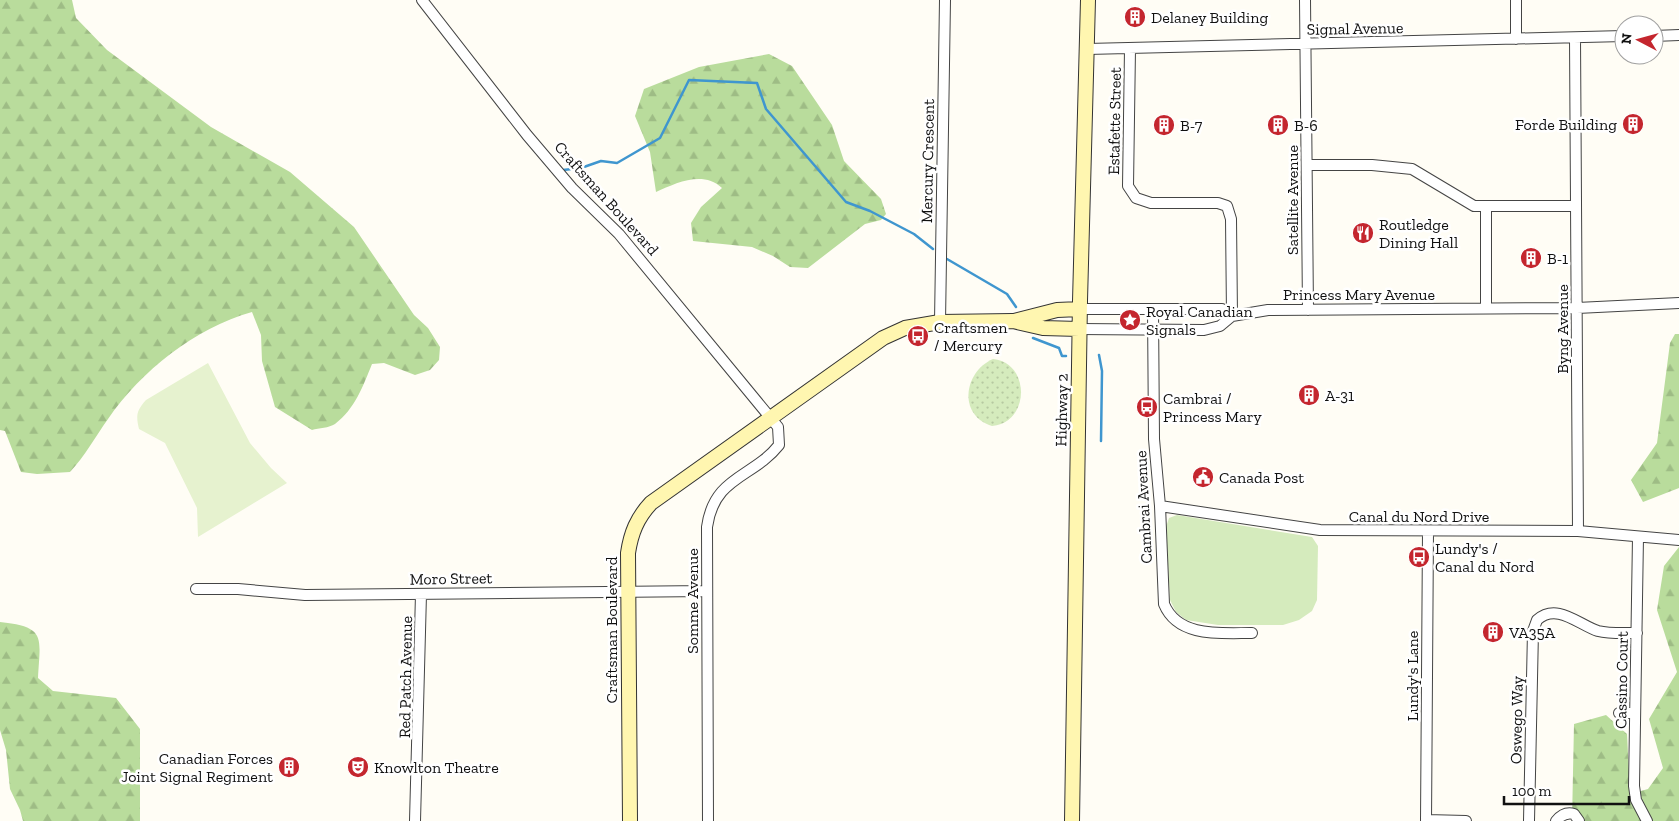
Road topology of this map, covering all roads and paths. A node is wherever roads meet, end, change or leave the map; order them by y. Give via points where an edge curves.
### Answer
1 (422, 0) edge
2 (944, 0) edge
3 (1088, 0) edge
4 (1306, 0) edge
5 (1516, 0) edge
6 (1679, 35) edge
7 (1614, 36) edge
8 (1664, 36) edge
9 (1575, 38) junction
10 (1516, 39) junction
11 (1306, 45) junction
12 (1087, 49) junction
13 (1130, 49) junction
14 (1307, 165) junction
15 (1576, 206) junction
16 (1486, 207) junction
17 (1679, 303) edge
18 (1486, 308) junction
19 (1577, 308) junction
20 (1080, 309) junction
21 (1153, 309) junction
22 (1308, 310) junction
23 (1232, 316) junction
24 (1013, 321) junction
25 (940, 322) junction
26 (1079, 330) junction
27 (1153, 330) junction
28 (771, 417) junction
29 (1160, 506) junction
30 (1428, 531) junction
31 (1578, 531) junction
32 (1638, 537) junction
33 (1679, 540) edge
34 (196, 589) dead end
35 (628, 591) junction
36 (707, 591) junction
37 (422, 594) junction
38 (1252, 633) dead end
39 (1636, 633) junction
40 (1619, 713) dead end
41 (1634, 713) junction
42 (1426, 820) edge
43 (415, 821) edge
44 (630, 821) edge
45 (708, 821) edge
46 (1072, 821) edge
47 (1466, 821) edge
48 (1529, 821) edge
49 (1556, 821) edge
50 (1579, 821) edge
51 (1647, 821) edge

1 - 28 street, Craftsman Boulevard via 526,134 572,188 619,234
2 - 25 street, Mercury Crescent
3 - 12 street, Highway 2
4 - 11 street, Satellite Avenue
5 - 10 street
6 - 8 street
7 - 9 street, Signal Avenue
9 - 10 street, Signal Avenue
9 - 15 street, Byng Avenue
10 - 11 street, Signal Avenue
11 - 13 street, Signal Avenue
11 - 14 street, Satellite Avenue
12 - 13 street, Signal Avenue
12 - 20 street, Highway 2
13 - 23 street, Estafette Street via 1128,186 1136,198 1150,203 1218,203 1227,206 1231,219
14 - 16 street via 1412,169 1468,204
14 - 22 street, Satellite Avenue
15 - 16 street
15 - 19 street, Byng Avenue
16 - 18 street
17 - 19 street, Princess Mary Avenue
18 - 19 street, Princess Mary Avenue
18 - 22 street, Princess Mary Avenue
19 - 31 street, Byng Avenue
20 - 21 street, Princess Mary Avenue
20 - 24 street, Craftsman Boulevard via 1057,310
20 - 26 street, Highway 2
21 - 23 street, Princess Mary Avenue via 1222,309
21 - 27 street, Cambrai Avenue
22 - 23 street, Princess Mary Avenue via 1268,310
23 - 27 street, Princess Mary Avenue via 1220,326 1204,330
24 - 25 street, Craftsman Boulevard
24 - 26 street, Craftsman Boulevard via 1043,328
25 - 28 street, Craftsman Boulevard via 905,328 883,338
26 - 27 street, Princess Mary Avenue
26 - 46 street, Highway 2
27 - 29 street, Cambrai Avenue via 1154,439
28 - 35 street, Craftsman Boulevard via 643,512 629,542
28 - 36 street, Somme Avenue via 778,427 780,445 728,484 718,494 708,514
29 - 30 street, Canal du Nord Drive via 1304,529
29 - 38 street, Cambrai Avenue via 1163,598 1167,612 1188,628
30 - 31 street, Canal du Nord Drive
30 - 42 street, Lundy's Lane
31 - 32 street, Canal du Nord Drive
32 - 33 street, Canal du Nord Drive
32 - 39 street, Cassino Court
34 - 37 street, Moro Street via 305,595
35 - 36 street, Moro Street
35 - 37 street, Moro Street
35 - 44 street, Craftsman Boulevard
36 - 45 street, Somme Avenue
37 - 43 street, Red Patch Avenue
39 - 41 street, Cassino Court
39 - 48 street, Oswego Way via 1596,630 1568,615 1545,616 1536,620 1533,631
40 - 41 street
41 - 51 street, Cassino Court via 1636,800
42 - 47 street
49 - 50 street via 1570,813

